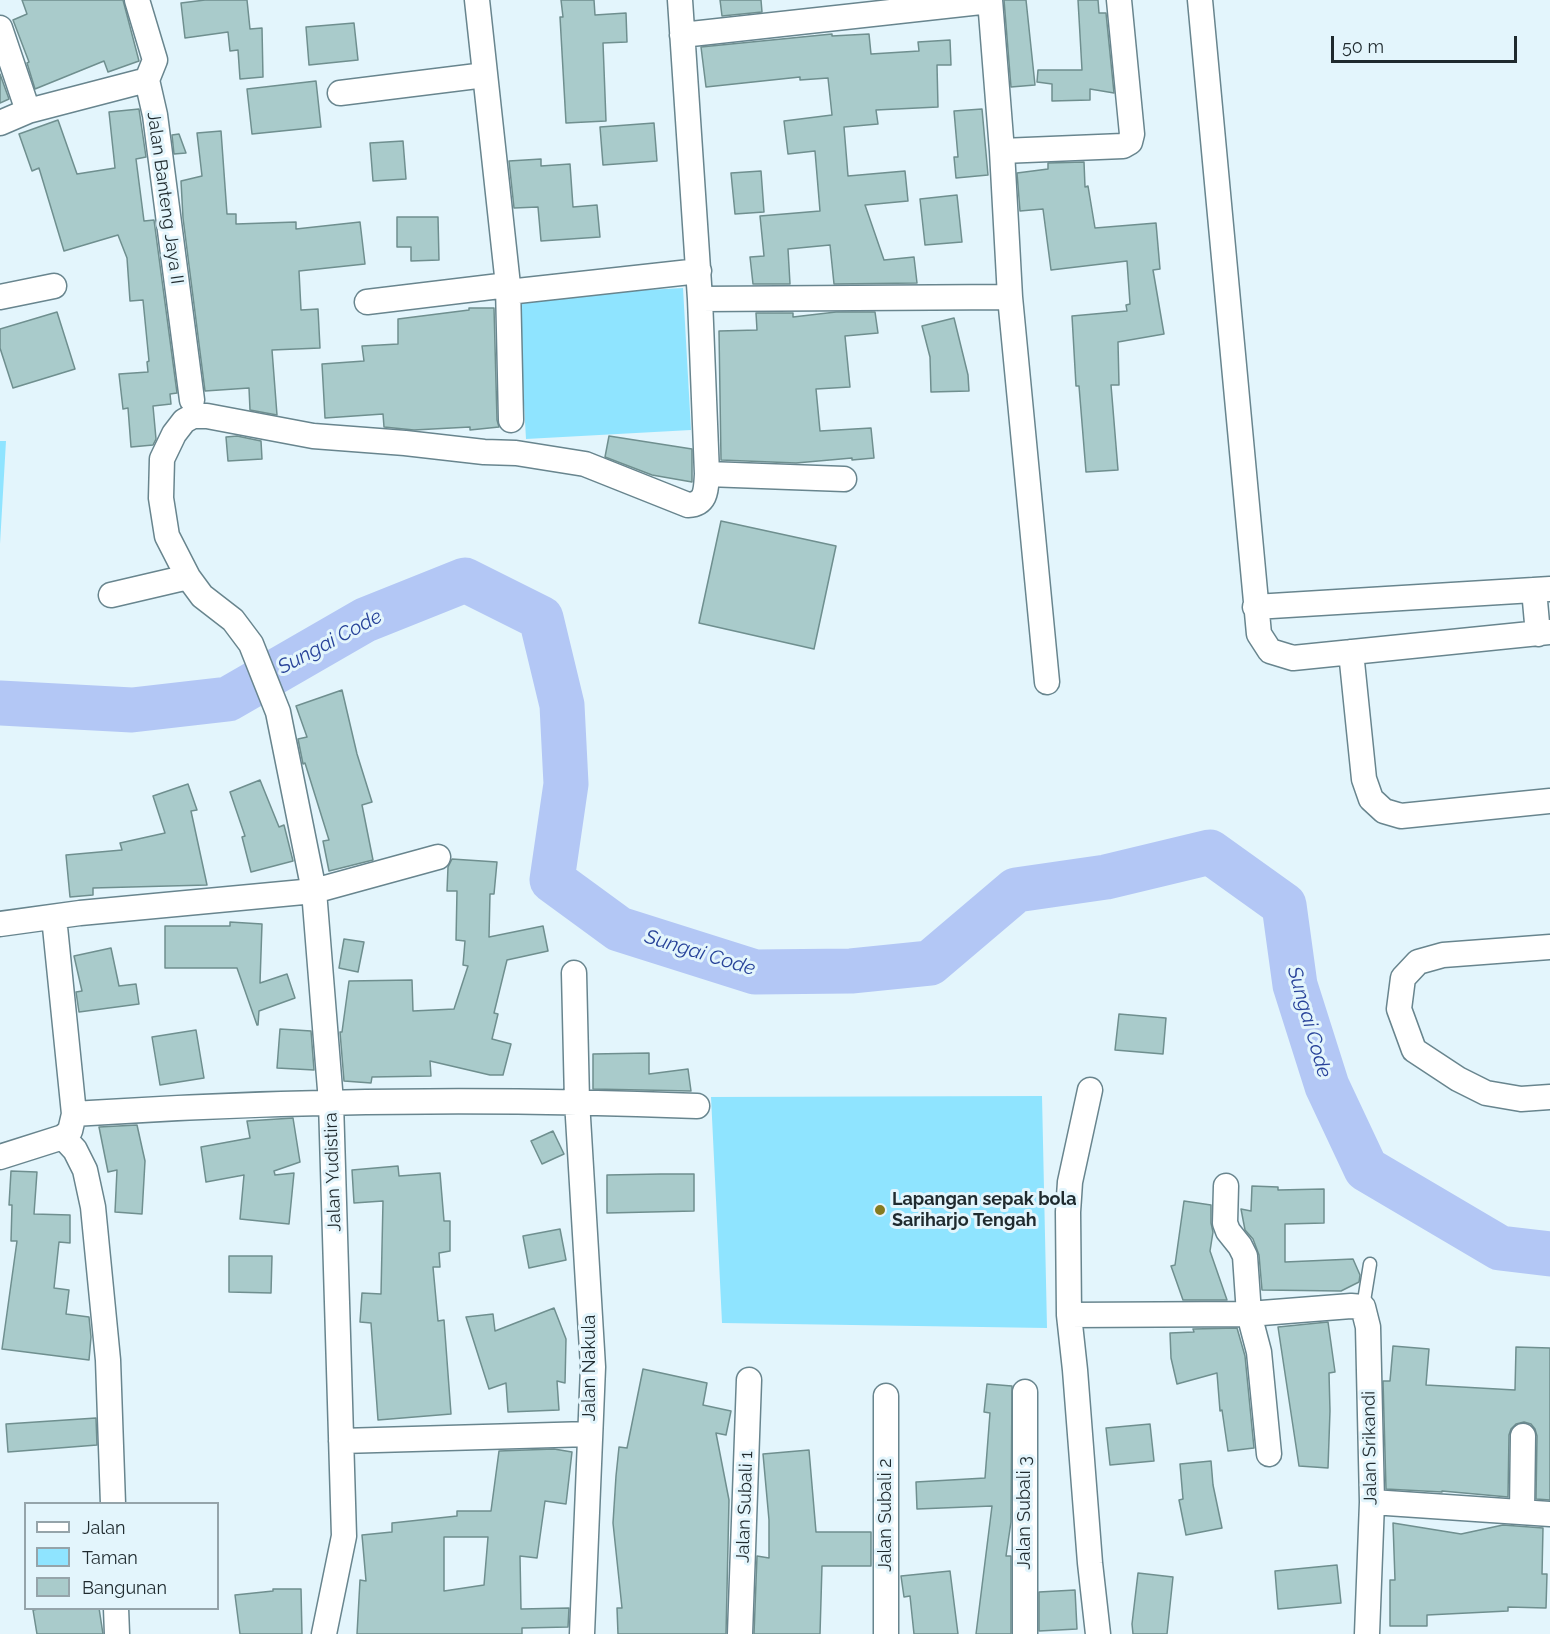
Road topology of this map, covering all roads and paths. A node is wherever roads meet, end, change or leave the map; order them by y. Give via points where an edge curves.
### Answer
1 (137, 0) edge
2 (477, 0) edge
3 (680, 0) edge
4 (1119, 0) edge
5 (1200, 0) edge
6 (990, 1) edge
7 (0, 27) edge
8 (682, 34) junction
9 (485, 75) junction
10 (147, 80) junction
11 (339, 93) dead end
12 (28, 111) junction
13 (0, 123) edge
14 (1002, 151) junction
15 (699, 272) junction
16 (54, 285) dead end
17 (508, 288) junction
18 (0, 297) edge
19 (1010, 297) junction
20 (700, 299) junction
21 (367, 302) dead end
22 (192, 400) dead end
23 (511, 420) dead end
24 (707, 474) junction
25 (844, 479) dead end
26 (188, 577) junction
27 (1542, 590) edge
28 (111, 595) dead end
29 (1255, 607) junction
30 (1544, 633) edge
31 (1351, 652) junction
32 (1047, 681) dead end
33 (1550, 801) edge
34 (438, 857) dead end
35 (315, 891) junction
36 (54, 916) junction
37 (0, 924) edge
38 (1550, 946) edge
39 (574, 973) dead end
40 (1090, 1090) dead end
41 (1550, 1097) edge
42 (577, 1101) junction
43 (331, 1102) junction
44 (697, 1106) dead end
45 (74, 1114) junction
46 (63, 1137) junction
47 (0, 1157) edge
48 (1226, 1185) dead end
49 (1370, 1264) dead end
50 (1363, 1307) junction
51 (1249, 1314) junction
52 (1069, 1315) junction
53 (749, 1380) dead end
54 (1025, 1392) dead end
55 (886, 1396) dead end
56 (590, 1434) junction
57 (1523, 1436) dead end
58 (341, 1441) junction
59 (1269, 1454) dead end
60 (113, 1502) edge
61 (1372, 1502) junction
62 (1522, 1512) junction
63 (1550, 1514) edge
64 (117, 1610) edge
65 (117, 1634) edge
66 (324, 1634) edge
67 (582, 1634) edge
68 (740, 1634) edge
69 (886, 1634) edge
70 (1025, 1634) edge
71 (1098, 1634) edge
72 (1367, 1634) edge

1 - 10 street, Jalan Banteng Jaya II via 155,60
2 - 9 street
3 - 8 street
4 - 14 street via 1130,142 1124,146
5 - 29 street
6 - 8 street
6 - 14 street
7 - 12 street
8 - 15 street
9 - 11 street
9 - 17 street
10 - 12 street
10 - 22 street, Jalan Banteng Jaya II via 155,115
12 - 13 street
14 - 19 street
15 - 17 street
15 - 20 street
16 - 18 street
17 - 21 street
17 - 23 street
19 - 20 street
19 - 32 street
20 - 24 street
24 - 25 street
24 - 26 street, Jalan Yudistira via 705,496 695,505 688,505 585,464 516,453 313,436 194,416 184,421 168,446 160,479 167,536
26 - 28 street
26 - 35 street, Jalan Yudistira via 202,596 233,620 250,644 278,712
27 - 29 street
27 - 30 street
29 - 31 street via 1259,634 1270,651 1293,658
30 - 31 street
31 - 33 street via 1364,779 1371,799 1384,811 1401,816
34 - 35 street
35 - 36 street
35 - 43 street, Jalan Yudistira
36 - 37 street
36 - 45 street
38 - 41 street via 1443,955 1418,962 1404,978 1399,1009 1414,1050 1458,1080 1486,1093 1521,1099
39 - 42 street, Jalan Nakula
40 - 52 street via 1070,1182
42 - 43 street
42 - 44 street
42 - 56 street, Jalan Nakula via 593,1367
43 - 45 street
43 - 58 street, Jalan Yudistira
45 - 46 street via 70,1131
46 - 47 street
46 - 60 street via 85,1170 93,1207 108,1360
48 - 51 street via 1225,1223 1245,1257
49 - 50 lane, Jalan Srikandi
50 - 51 street
50 - 61 street, Jalan Srikandi via 1368,1327
51 - 52 street
51 - 59 street via 1259,1352
52 - 71 street
53 - 68 street, Jalan Subali 1
54 - 70 street, Jalan Subali 3
55 - 69 street, Jalan Subali 2
56 - 58 street
56 - 67 street, Jalan Nakula
57 - 62 street
58 - 66 street, Jalan Yudistira via 344,1536
61 - 62 street
61 - 72 street, Jalan Srikandi
62 - 63 street
64 - 65 street

